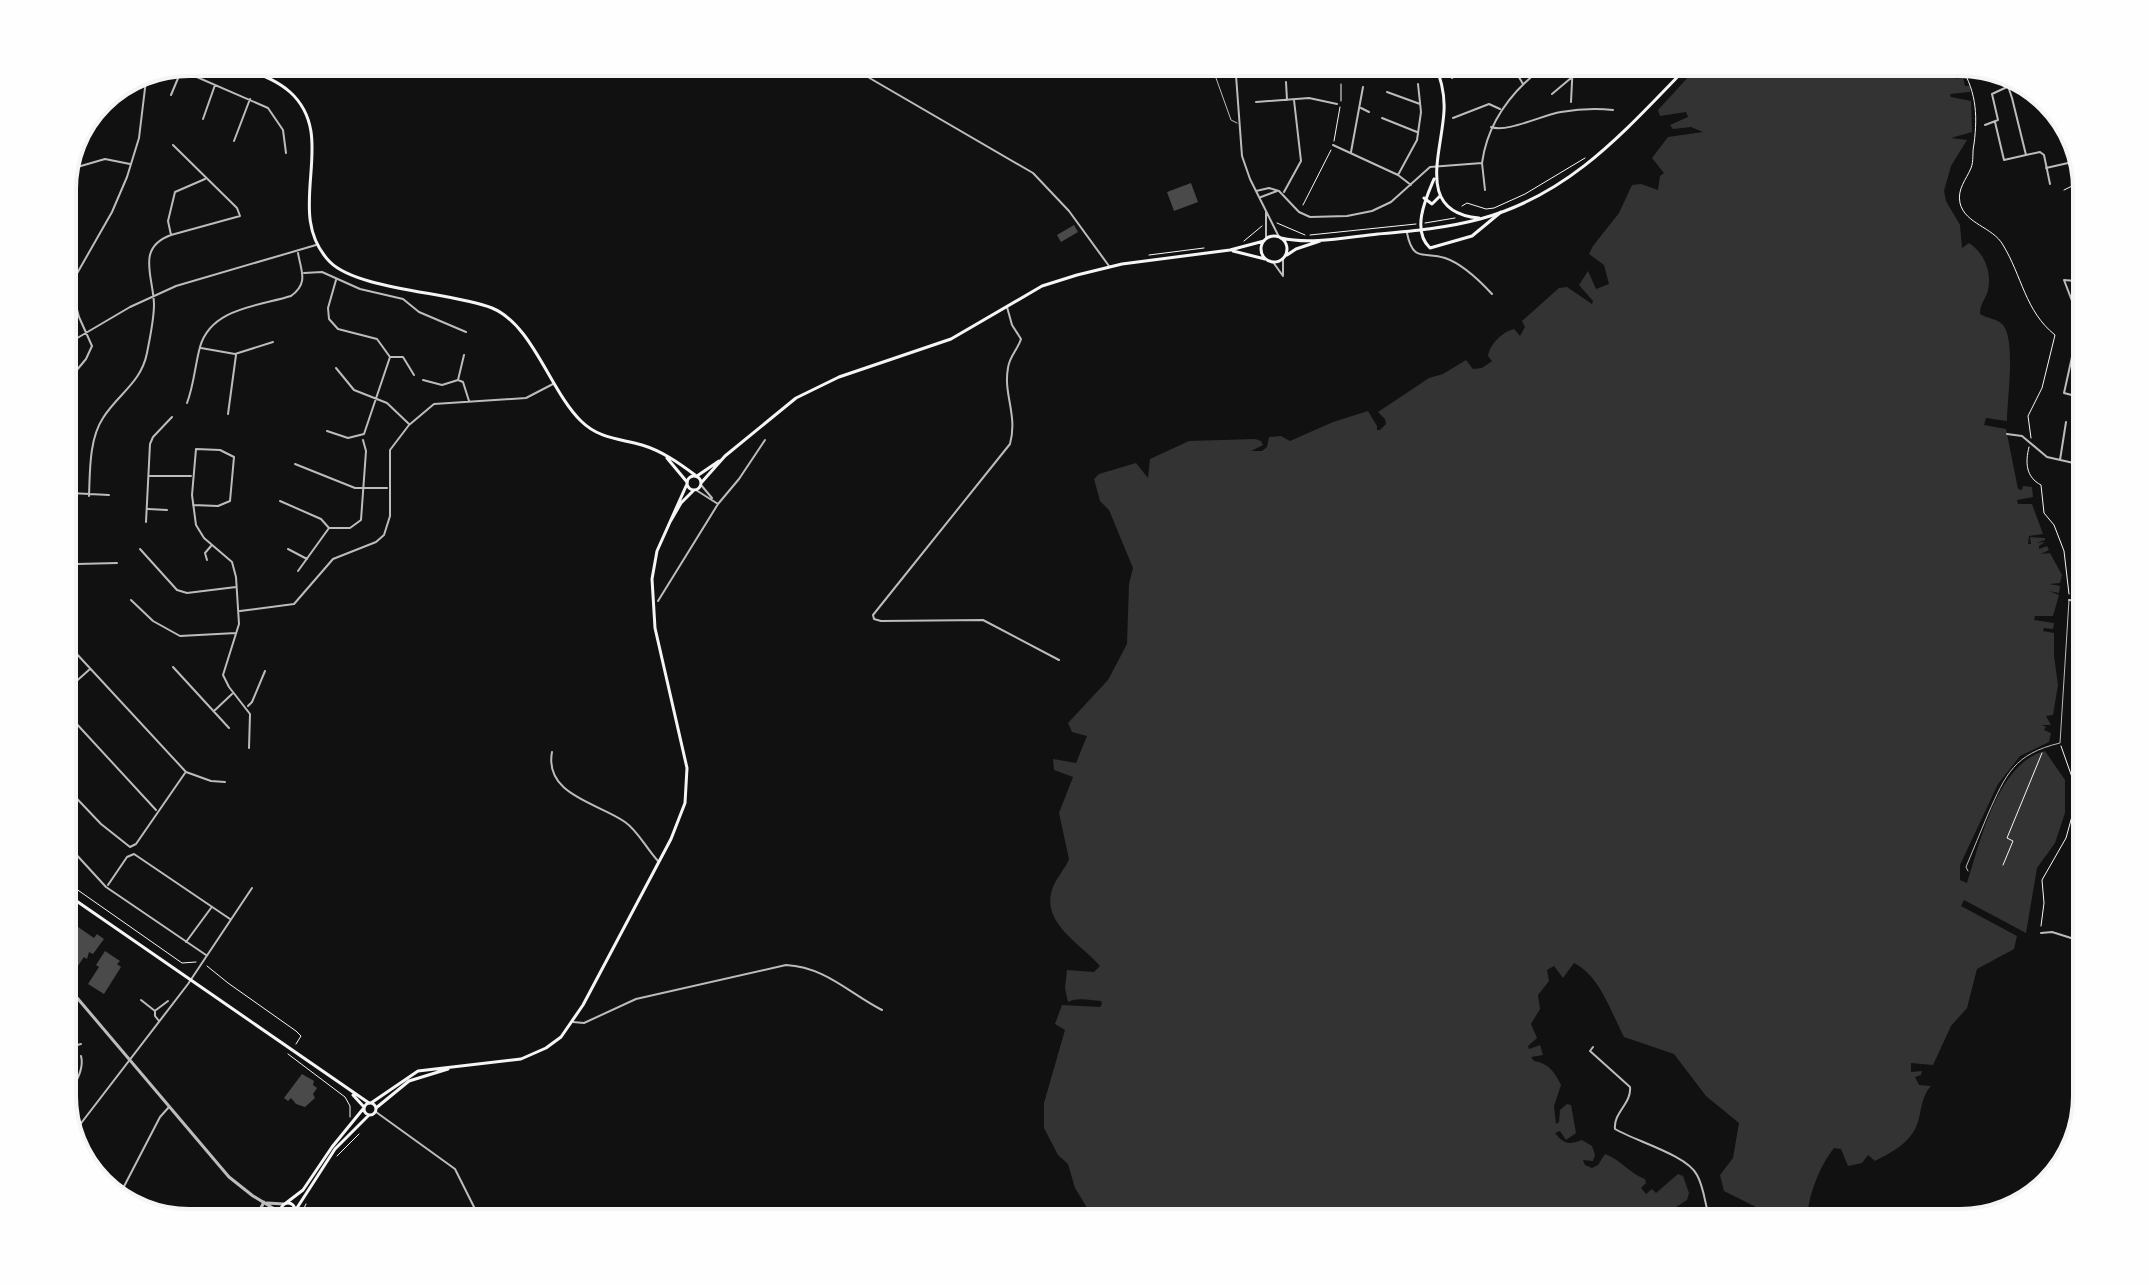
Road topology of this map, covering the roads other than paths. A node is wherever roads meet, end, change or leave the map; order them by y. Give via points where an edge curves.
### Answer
1 (196, 76) edge
2 (261, 76) edge
3 (866, 76) edge
4 (1235, 76) edge
5 (1439, 76) edge
6 (1456, 76) edge
7 (1519, 76) edge
8 (1534, 76) edge
9 (1678, 76) edge
10 (178, 77) edge
11 (1572, 77) joint
12 (1216, 78) dead end
13 (1452, 78) dead end
14 (1286, 82) dead end
15 (216, 84) junction
16 (1418, 84) dead end
17 (145, 85) edge
18 (1524, 85) junction
19 (1363, 87) dead end
20 (2008, 87) joint
21 (1387, 92) dead end
22 (1552, 94) dead end
23 (171, 95) dead end
24 (251, 98) junction
25 (1287, 100) junction
26 (1294, 100) junction
27 (1256, 102) dead end
28 (1571, 102) dead end
29 (1337, 104) dead end
30 (1421, 104) junction
31 (1360, 108) junction
32 (1501, 109) junction
33 (1606, 109) junction
34 (1613, 110) dead end
35 (1369, 112) dead end
36 (1465, 114) junction
37 (1605, 117) dead end
38 (1382, 118) dead end
39 (1453, 118) dead end
40 (203, 119) dead end
41 (1467, 120) dead end
42 (1995, 122) junction
43 (1237, 123) junction
44 (1985, 125) dead end
45 (1491, 127) junction
46 (1418, 133) junction
47 (234, 141) dead end
48 (173, 145) dead end
49 (1333, 145) road end
50 (286, 153) dead end
51 (1351, 153) junction
52 (2026, 155) junction
53 (1482, 163) junction
54 (2070, 163) edge
55 (131, 165) junction
56 (1437, 166) junction
57 (79, 167) edge
58 (2046, 168) junction
59 (1398, 175) junction
60 (1436, 175) junction
61 (206, 178) junction
62 (2050, 184) dead end
63 (1412, 185) junction
64 (1485, 190) dead end
65 (1256, 191) junction
66 (1279, 191) junction
67 (1283, 193) junction
68 (1440, 196) junction
69 (1260, 198) junction
70 (1424, 198) junction
71 (1266, 211) junction
72 (1501, 212) junction
73 (1483, 218) junction
74 (1406, 231) junction
75 (171, 235) junction
76 (1280, 237) junction
77 (1327, 239) junction
78 (1265, 240) junction
79 (316, 245) junction
80 (1230, 250) junction
81 (298, 252) junction
82 (1284, 258) junction
83 (1266, 259) junction
84 (1273, 262) junction
85 (1109, 267) junction
86 (303, 273) junction
87 (76, 275) edge
88 (336, 280) junction
89 (2073, 281) edge
90 (1492, 294) dead end
91 (153, 295) junction
92 (2073, 303) edge
93 (76, 306) edge
94 (1007, 306) junction
95 (79, 317) junction
96 (76, 318) edge
97 (466, 332) dead end
98 (86, 333) junction
99 (76, 339) edge
100 (273, 342) dead end
101 (200, 348) junction
102 (235, 354) junction
103 (464, 355) dead end
104 (390, 357) junction
105 (2073, 357) edge
106 (336, 368) dead end
107 (76, 370) edge
108 (414, 375) dead end
109 (423, 380) dead end
110 (458, 380) junction
111 (554, 384) junction
112 (2073, 395) edge
113 (376, 399) junction
114 (469, 401) junction
115 (187, 403) dead end
116 (228, 414) dead end
117 (172, 417) dead end
118 (2066, 422) dead end
119 (409, 425) junction
120 (327, 431) dead end
121 (2007, 434) dead end
122 (363, 440) dead end
123 (765, 440) dead end
124 (664, 455) junction
125 (725, 456) junction
126 (2060, 460) junction
127 (2073, 463) edge
128 (295, 464) dead end
129 (309, 469) junction
130 (149, 476) junction
131 (307, 476) dead end
132 (696, 476) junction
133 (193, 477) junction
134 (687, 483) junction
135 (701, 484) junction
136 (389, 488) junction
137 (362, 489) junction
138 (695, 490) junction
139 (76, 494) edge
140 (89, 495) junction
141 (109, 495) dead end
142 (713, 499) junction
143 (280, 501) dead end
144 (718, 504) junction
145 (193, 505) junction
146 (296, 508) junction
147 (147, 509) junction
148 (167, 510) dead end
149 (292, 515) dead end
150 (146, 522) dead end
151 (667, 525) junction
152 (329, 528) junction
153 (212, 545) junction
154 (140, 549) dead end
155 (288, 549) dead end
156 (307, 559) junction
157 (207, 560) dead end
158 (117, 563) dead end
159 (76, 564) edge
160 (298, 571) dead end
161 (237, 587) junction
162 (131, 600) dead end
163 (2069, 600) joint
164 (2073, 600) edge
165 (658, 601) dead end
166 (240, 611) junction
167 (237, 634) junction
168 (76, 654) edge
169 (1059, 660) dead end
170 (173, 667) dead end
171 (90, 669) junction
172 (265, 671) dead end
173 (76, 682) edge
174 (233, 693) junction
175 (247, 707) junction
176 (214, 711) junction
177 (76, 723) edge
178 (229, 728) dead end
179 (249, 748) dead end
180 (552, 752) dead end
181 (186, 772) junction
182 (225, 782) dead end
183 (76, 798) edge
184 (157, 811) junction
185 (76, 854) edge
186 (659, 861) junction
187 (1968, 871) dead end
188 (106, 887) junction
189 (252, 888) dead end
190 (76, 901) edge
191 (211, 907) junction
192 (231, 920) junction
193 (2041, 933) road end
194 (2073, 939) edge
195 (186, 942) junction
196 (207, 956) junction
197 (191, 980) junction
198 (76, 997) edge
199 (141, 1000) dead end
200 (168, 1001) dead end
201 (882, 1010) dead end
202 (155, 1011) junction
203 (160, 1021) junction
204 (573, 1022) junction
205 (81, 1044) dead end
206 (76, 1045) edge
207 (1593, 1047) dead end
208 (81, 1056) dead end
209 (456, 1067) junction
210 (76, 1079) edge
211 (347, 1090) junction
212 (370, 1103) junction
213 (169, 1107) junction
214 (364, 1108) junction
215 (376, 1110) junction
216 (369, 1115) junction
217 (80, 1125) edge
218 (124, 1187) edge
219 (264, 1202) junction
220 (285, 1203) junction
221 (260, 1209) edge
222 (274, 1209) edge
223 (283, 1209) edge
224 (293, 1209) edge
225 (297, 1209) edge
226 (475, 1209) edge
227 (1708, 1209) edge

1 - 15 street
2 - 79 main road via 281,85 305,112 312,146 308,212
3 - 85 street via 1033,173 1049,186
4 - 43 street
5 - 56 main road via 1444,105
6 - 13 street
7 - 18 street
8 - 18 street
9 - 72 main road via 1582,170
10 - 23 street
11 - 22 street
11 - 28 street
12 - 43 lane via 1231,120
14 - 25 street
15 - 24 street
15 - 40 street
16 - 30 street
17 - 55 street
18 - 32 street
19 - 31 street
20 - 42 street via 1992,94
20 - 52 street
21 - 30 street
24 - 47 street
24 - 50 street via 276,116
25 - 26 street
25 - 27 street
26 - 29 street
26 - 67 street via 1301,161
30 - 46 street
31 - 35 street
31 - 51 street
32 - 36 street via 1489,104
32 - 45 street
33 - 34 street
33 - 37 street
33 - 45 street
36 - 39 street
36 - 41 street
38 - 46 street
42 - 44 street
42 - 52 street via 2004,160
43 - 65 street via 1242,156
45 - 53 street
46 - 59 street
48 - 61 street
49 - 51 street
51 - 59 street
52 - 58 street via 2042,153
53 - 56 street
53 - 64 street
54 - 58 street
55 - 57 street via 105,159
55 - 87 street
56 - 60 main road
56 - 63 street
58 - 62 street
59 - 63 street
60 - 68 main road
60 - 70 main road
61 - 75 street via 175,192 168,221
61 - 75 street via 240,216
63 - 67 street via 1391,202 1359,214 1316,218 1299,212
65 - 66 street
65 - 69 street
66 - 67 street
66 - 69 street
68 - 70 main road via 1432,204
68 - 73 main road via 1458,214
69 - 71 street
70 - 72 main road via 1422,222 1430,248 1472,236
71 - 76 street
71 - 78 street
72 - 73 main road
73 - 74 main road
74 - 77 main road
74 - 90 street via 1418,254 1446,258
75 - 91 street via 150,253
76 - 77 main road
76 - 78 main road
76 - 82 main road via 1287,249
77 - 82 main road
78 - 80 main road
78 - 83 main road via 1261,253
79 - 81 street
79 - 111 main road via 335,267 359,278 498,311 517,327
80 - 83 main road
80 - 85 main road
81 - 86 street
81 - 91 street
82 - 84 main road
82 - 84 street via 1283,276
83 - 84 main road
85 - 94 main road via 1056,281
86 - 88 street via 322,272
86 - 101 street via 302,287 294,294 225,316
88 - 97 street via 403,299 419,312
88 - 104 street via 329,319 338,329 377,339
89 - 92 street via 2064,280
91 - 98 street
91 - 140 street via 143,368 100,422
93 - 95 street
94 - 125 main road via 951,339 813,388
94 - 169 street via 1021,339 1007,373 1014,423 1010,444 873,615 881,621 983,620
95 - 96 street
95 - 98 street
98 - 99 street
98 - 107 street via 90,351
100 - 102 street
101 - 102 street
101 - 115 street
102 - 116 street
103 - 110 street
104 - 108 street via 403,357
104 - 113 street
105 - 112 street via 2064,393
106 - 113 street via 354,390
109 - 110 street via 445,385
110 - 114 street
111 - 114 street via 526,398
111 - 124 main road via 586,426
113 - 119 street
113 - 120 street via 361,436
114 - 119 street via 434,404
117 - 130 street via 151,440
118 - 126 street
119 - 136 street via 390,450
121 - 126 street via 2022,436 2047,457
122 - 137 street
123 - 144 street
124 - 132 main road
124 - 134 main road
125 - 132 main road
125 - 135 main road
126 - 127 street
128 - 129 street
129 - 131 lane
129 - 137 street
130 - 133 street
130 - 147 street
132 - 134 main road
132 - 135 main road
133 - 145 street
133 - 145 street via 196,449 234,457 230,501
134 - 138 main road
134 - 151 main road
135 - 138 main road
135 - 142 street
136 - 137 street
136 - 166 street via 388,526 380,539 333,559 294,604
137 - 152 street via 360,522
138 - 142 street
138 - 151 main road
139 - 140 street
140 - 141 street
142 - 144 street
143 - 146 street
144 - 165 street
145 - 153 street via 199,533
146 - 149 street
146 - 152 street
147 - 148 street
147 - 150 street
151 - 186 main road via 654,565 653,610 688,779 681,816
152 - 156 street
153 - 157 street via 205,553
153 - 161 street via 232,562
154 - 161 street via 177,590
155 - 156 street
156 - 160 street
158 - 159 street
161 - 166 street
162 - 167 street via 180,636
163 - 164 street
163 - 187 lane via 2060,743 2026,756 2004,779
166 - 167 street
167 - 174 street via 223,675
168 - 171 street
170 - 176 street
171 - 173 street
171 - 181 street
172 - 175 street
174 - 175 street
174 - 176 street
175 - 179 street
176 - 178 street
177 - 184 street
180 - 186 street via 552,771 560,785 624,821
181 - 182 street
181 - 184 street
183 - 184 street via 130,847
185 - 188 street
186 - 204 main road
188 - 191 street via 131,855 137,855
188 - 195 street
189 - 192 street
190 - 197 main road
191 - 192 street
191 - 195 street
192 - 196 street
193 - 194 street
195 - 196 street
196 - 197 street
197 - 203 street
197 - 211 main road
198 - 213 street
199 - 202 street
200 - 202 street
201 - 204 street via 826,975 786,965 636,999 584,1023
202 - 203 street
203 - 217 street
204 - 209 main road via 561,1037 531,1056
205 - 206 street
207 - 227 street via 1595,1058 1630,1087 1615,1129 1694,1169
208 - 210 street
209 - 212 main road via 418,1071
209 - 215 main road via 409,1081
211 - 212 main road
211 - 214 main road
212 - 214 main road
212 - 215 main road
213 - 218 street
213 - 219 street via 229,1177
214 - 216 main road
214 - 220 main road via 303,1190
215 - 216 main road
215 - 226 street via 455,1169
216 - 225 main road via 335,1149
219 - 220 street
219 - 221 street
219 - 222 street
220 - 223 main road
220 - 224 main road

